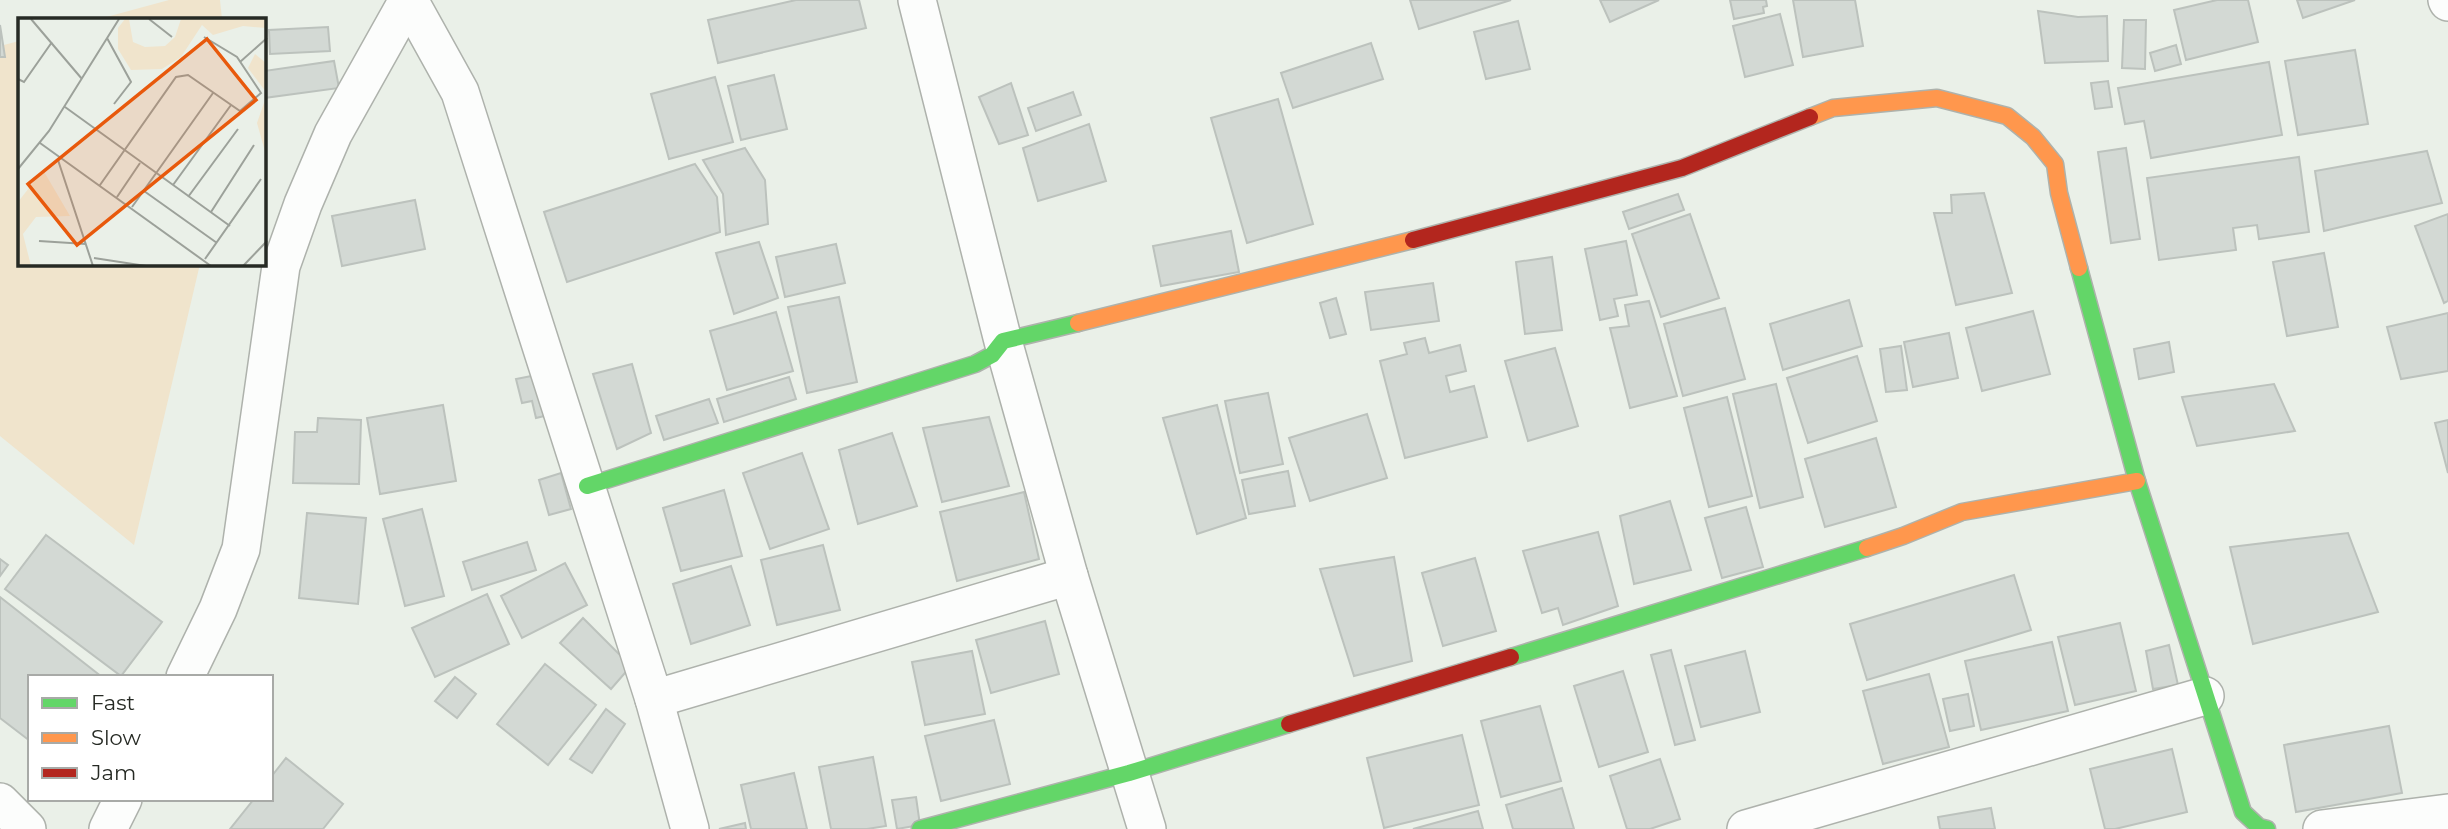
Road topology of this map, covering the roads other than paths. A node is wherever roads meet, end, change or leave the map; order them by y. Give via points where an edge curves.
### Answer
1 (408, 0) edge
2 (917, 0) edge
3 (1003, 341) junction
4 (2137, 481) junction
5 (587, 486) junction
6 (1069, 576) junction
7 (186, 675) edge
8 (2205, 696) junction
9 (654, 699) junction
10 (1129, 773) junction
11 (122, 801) edge
12 (0, 802) edge
13 (2448, 813) edge
14 (27, 829) edge
15 (108, 829) edge
16 (690, 829) edge
17 (920, 829) edge
18 (1147, 829) edge
19 (1746, 829) edge
20 (2267, 829) edge
21 (2322, 829) edge

1 - 5 street via 460,92
1 - 7 street via 333,134 281,266 241,550
2 - 3 street
3 - 4 street via 1352,256 1682,168 1833,108 1937,98 2007,116 2033,137 2055,164
3 - 5 street via 992,355 975,364
3 - 6 street
4 - 8 street
4 - 10 street via 1962,512 1784,574
5 - 9 street
6 - 9 street
6 - 10 street
8 - 19 street
8 - 20 street via 2243,812
9 - 16 street
10 - 17 street
10 - 18 street
11 - 15 street
12 - 14 street
13 - 21 street

